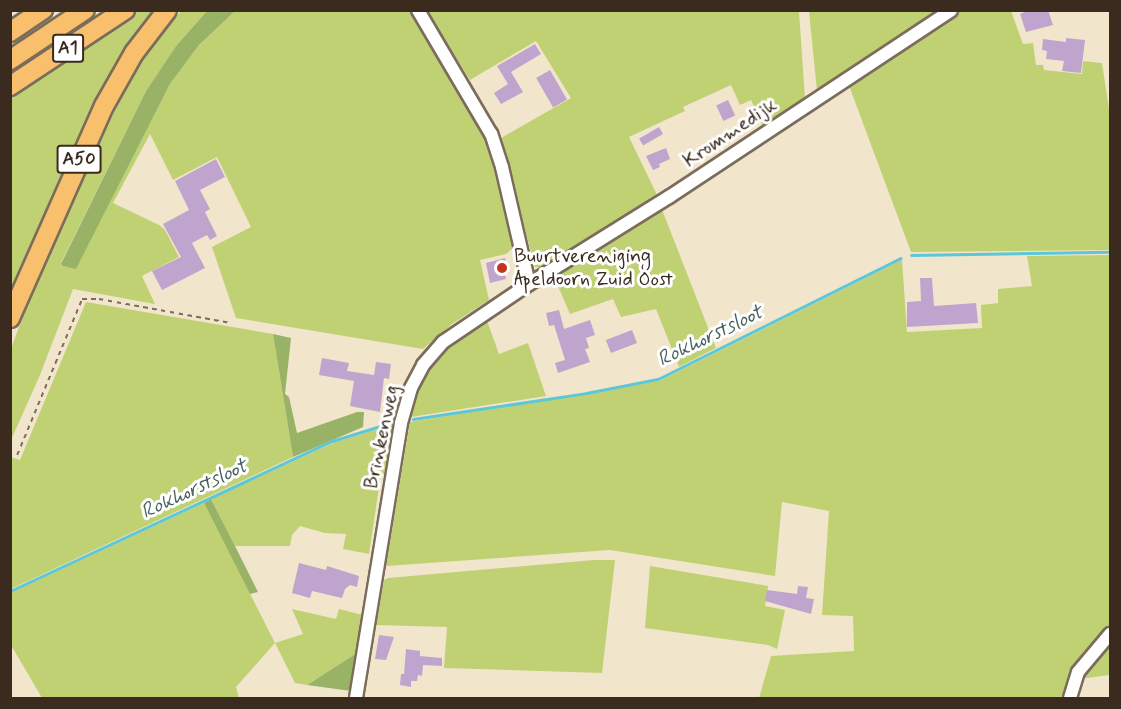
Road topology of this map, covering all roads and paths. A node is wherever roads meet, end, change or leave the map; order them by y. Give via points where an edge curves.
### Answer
1 (43, 10) edge
2 (85, 10) edge
3 (125, 10) edge
4 (167, 10) edge
5 (418, 10) edge
6 (951, 10) edge
7 (10, 32) edge
8 (10, 60) edge
9 (10, 86) edge
10 (529, 284) junction
11 (10, 318) edge
12 (231, 323) dead end
13 (17, 455) dead end
14 (1110, 634) edge
15 (356, 699) edge
16 (1070, 699) edge

1 - 7 highway, A1
2 - 8 highway, A1
3 - 9 highway, A1
4 - 11 highway, A50 via 134,53 108,97
5 - 10 street via 491,134
6 - 10 street, Krommedijk via 669,197
10 - 15 street, Brinkenweg via 443,342 423,365 411,388 401,423
12 - 13 path via 83,298
14 - 16 street via 1078,672

